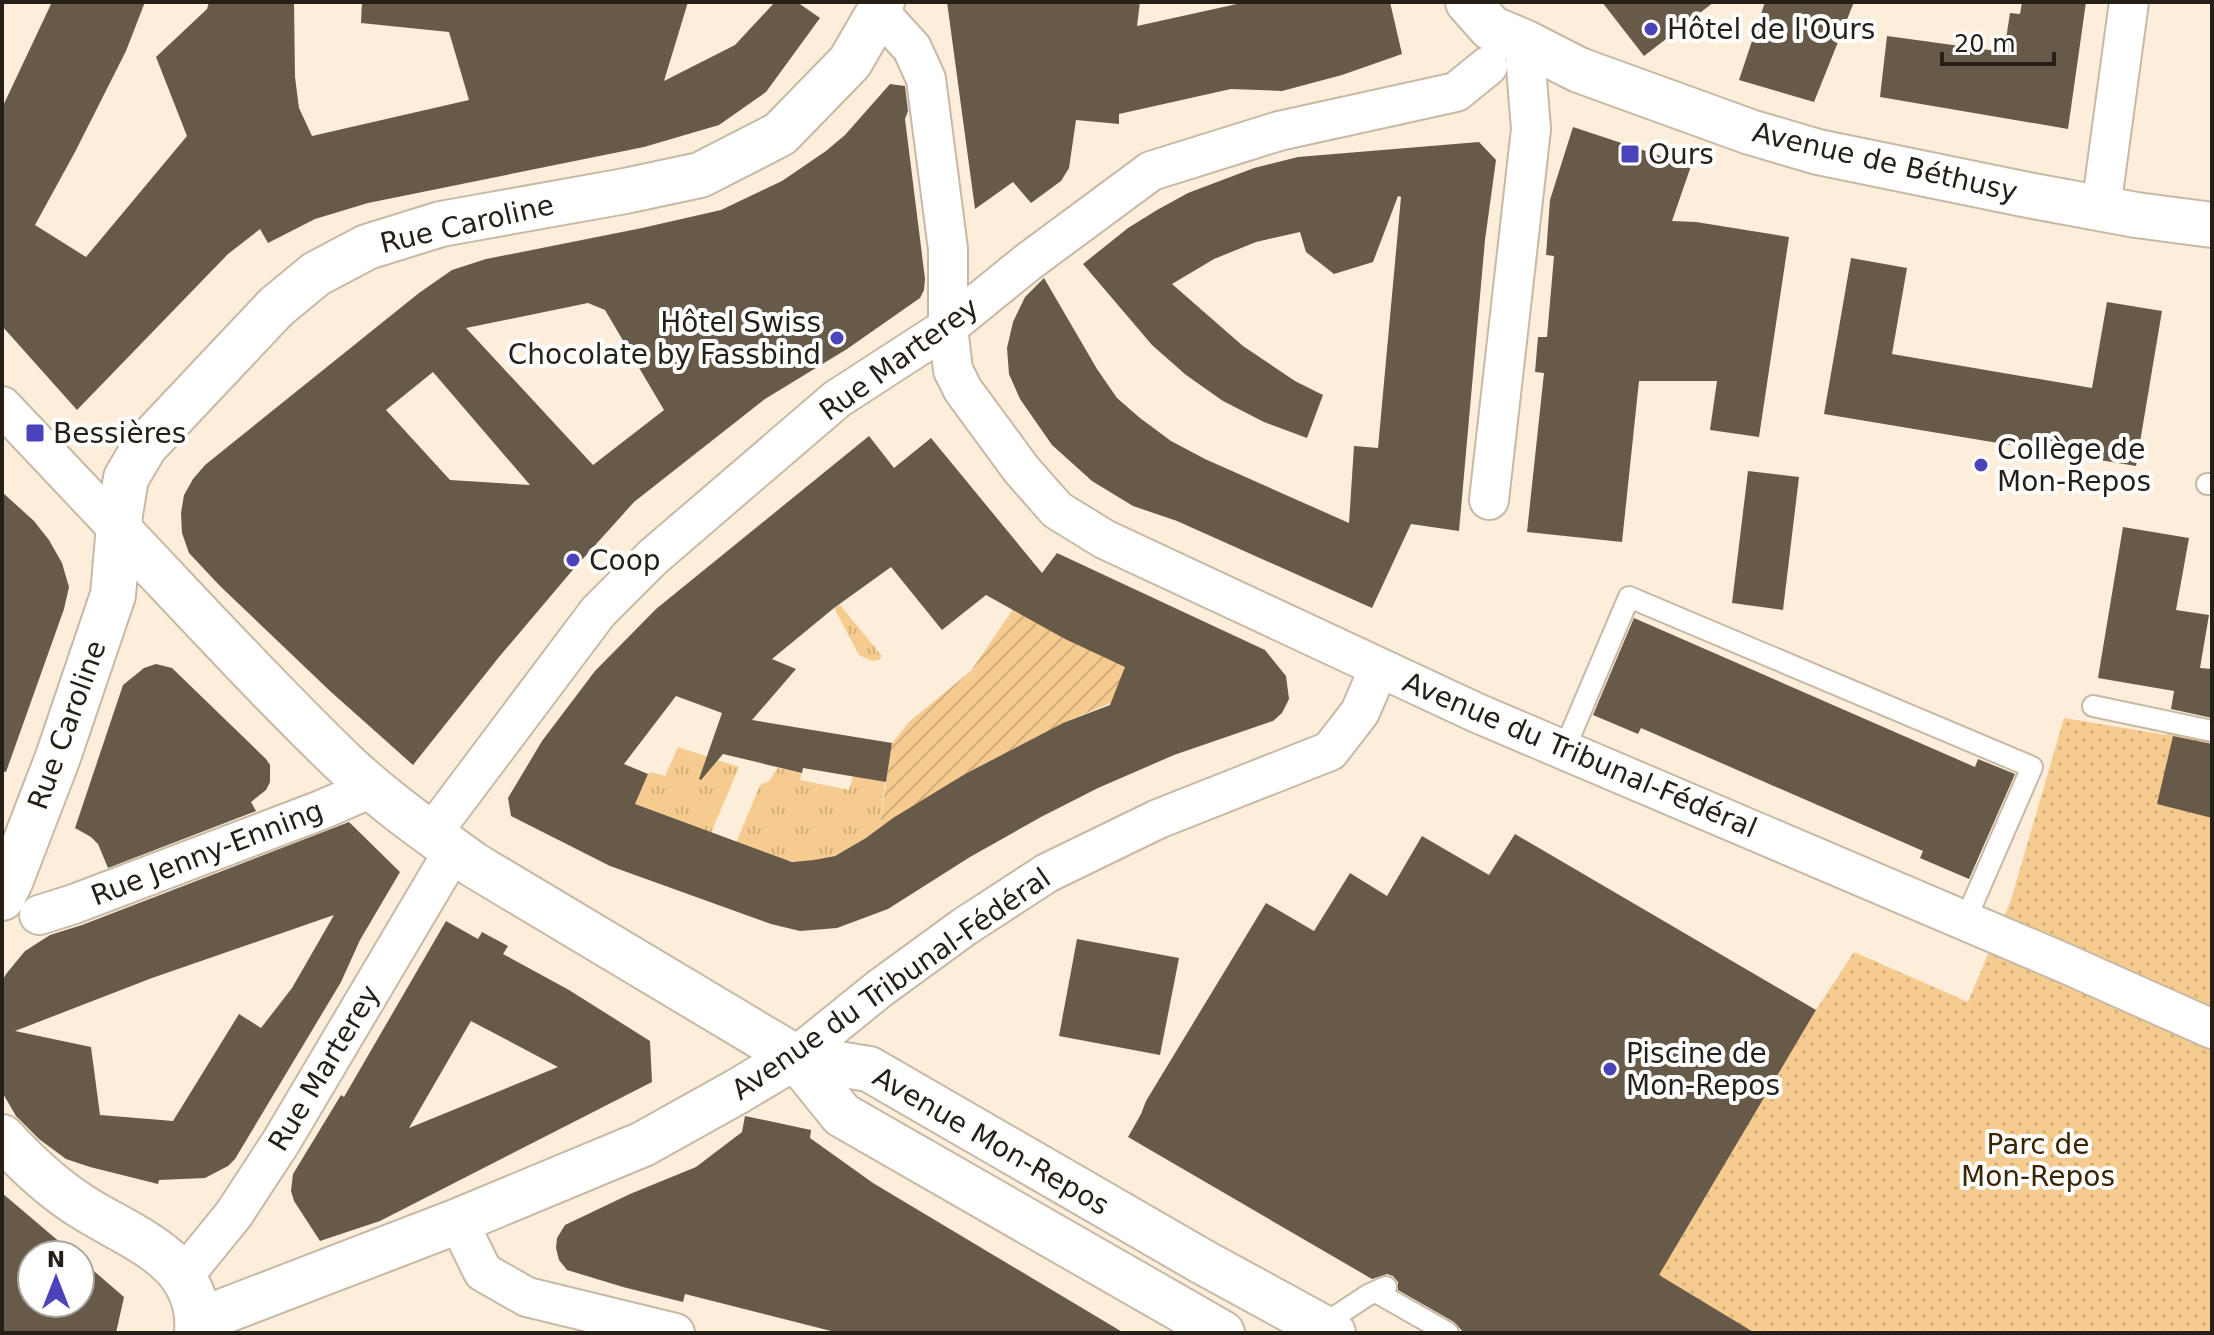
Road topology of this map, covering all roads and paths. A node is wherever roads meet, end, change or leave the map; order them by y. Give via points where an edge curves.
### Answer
1 (1468, 2) edge
2 (2129, 2) edge
3 (881, 7) edge
4 (1520, 22) edge
5 (1488, 66) dead end
6 (2101, 208) junction
7 (2212, 225) edge
8 (948, 327) junction
9 (2, 406) edge
10 (1489, 500) dead end
11 (120, 531) junction
12 (1379, 668) junction
13 (2093, 706) dead end
14 (2212, 731) edge
15 (1564, 750) junction
16 (374, 787) junction
17 (443, 842) junction
18 (21, 906) edge
19 (1965, 921) junction
20 (2212, 1029) edge
21 (795, 1057) junction
22 (2, 1137) edge
23 (458, 1221) junction
24 (182, 1278) junction
25 (198, 1327) edge
26 (1327, 1329) edge
27 (675, 1333) edge
28 (1222, 1333) edge
29 (1448, 1333) edge

1 - 4 main road, Avenue de Béthusy via 1491,28
2 - 6 street
3 - 8 street via 912,48 926,79 948,249
3 - 11 main road, Rue Caroline via 850,62 780,134 700,175 441,224 367,247 316,274 276,307 145,446 126,478
4 - 6 main road, Avenue de Béthusy via 1579,70 1763,136
4 - 10 street via 1531,129
5 - 8 street, Rue Marterey via 1456,92 1279,131 1151,171
6 - 7 main road, Avenue de Béthusy
8 - 12 street via 953,370 963,390 1057,510 1104,539
8 - 17 street, Rue Marterey via 837,399 653,557 598,612
9 - 11 street
11 - 16 main road
11 - 18 main road, Rue Caroline via 113,595 58,757
12 - 15 street, Avenue du Tribunal-Fédéral
12 - 21 street, Avenue du Tribunal-Fédéral via 1360,712 1330,751 1158,819 1047,873 879,989
13 - 14 lane
15 - 19 street, Avenue du Tribunal-Fédéral
15 - 19 lane via 1629,597 2018,761 2032,767
16 - 17 main road
16 - 18 street, Rue Jenny-Enning via 89,899
17 - 21 main road
17 - 24 street, Rue Marterey via 265,1166
19 - 20 street, Avenue du Tribunal-Fédéral
21 - 23 main road, Avenue du Tribunal-Fédéral via 643,1144
21 - 26 main road, Avenue Mon-Repos via 869,1069
21 - 28 main road, Avenue Mon-Repos via 842,1115
22 - 24 main road via 80,1205 146,1241
23 - 25 main road, Avenue du Tribunal-Fédéral
23 - 27 street via 483,1272 527,1297
24 - 25 main road via 193,1298
26 - 29 lane via 1381,1290

